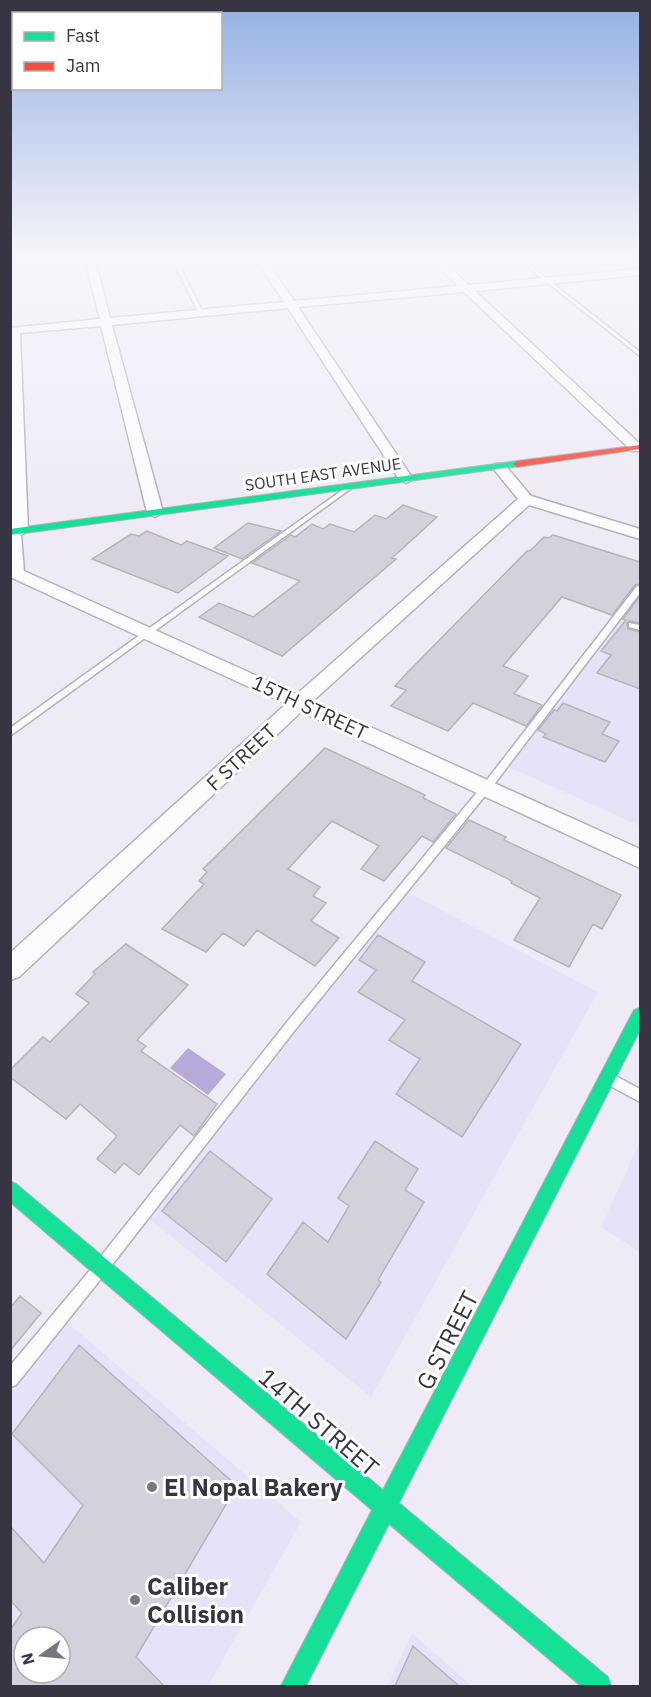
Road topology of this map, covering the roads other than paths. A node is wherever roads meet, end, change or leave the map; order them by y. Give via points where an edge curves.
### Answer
1 (12, 339) edge
2 (110, 339) edge
3 (314, 339) edge
4 (522, 339) edge
5 (622, 339) edge
6 (640, 354) edge
7 (639, 448) edge
8 (499, 467) junction
9 (406, 479) junction
10 (350, 487) junction
11 (526, 499) junction
12 (155, 512) junction
13 (14, 532) edge
14 (640, 534) edge
15 (13, 575) edge
16 (640, 588) edge
17 (149, 633) junction
18 (299, 703) junction
19 (10, 733) edge
20 (486, 788) junction
21 (640, 859) edge
22 (10, 969) edge
23 (640, 1015) edge
24 (609, 1078) junction
25 (640, 1096) edge
26 (10, 1190) edge
27 (102, 1267) junction
28 (10, 1379) edge
29 (385, 1508) junction
30 (293, 1686) edge
31 (599, 1686) edge

1 - 13 street, 15TH STREET
2 - 12 street
3 - 9 street
4 - 7 street
5 - 6 lane
7 - 8 street, SOUTH EAST AVENUE
8 - 9 street, SOUTH EAST AVENUE
8 - 11 street
9 - 10 street, SOUTH EAST AVENUE
10 - 12 street, SOUTH EAST AVENUE
10 - 17 lane
11 - 14 street
11 - 18 street, F STREET
12 - 13 street, SOUTH EAST AVENUE
13 - 15 street, 15TH STREET
15 - 17 street, 15TH STREET
16 - 20 lane
17 - 18 street, 15TH STREET
17 - 19 lane
18 - 20 street, 15TH STREET
18 - 22 street, F STREET
20 - 21 street, 15TH STREET
20 - 27 lane via 304,1009
23 - 24 street, G STREET
24 - 25 lane
24 - 29 street, G STREET
26 - 27 street, 14TH STREET
27 - 28 lane
27 - 29 street, 14TH STREET
29 - 30 street, G STREET
29 - 31 street, 14TH STREET

